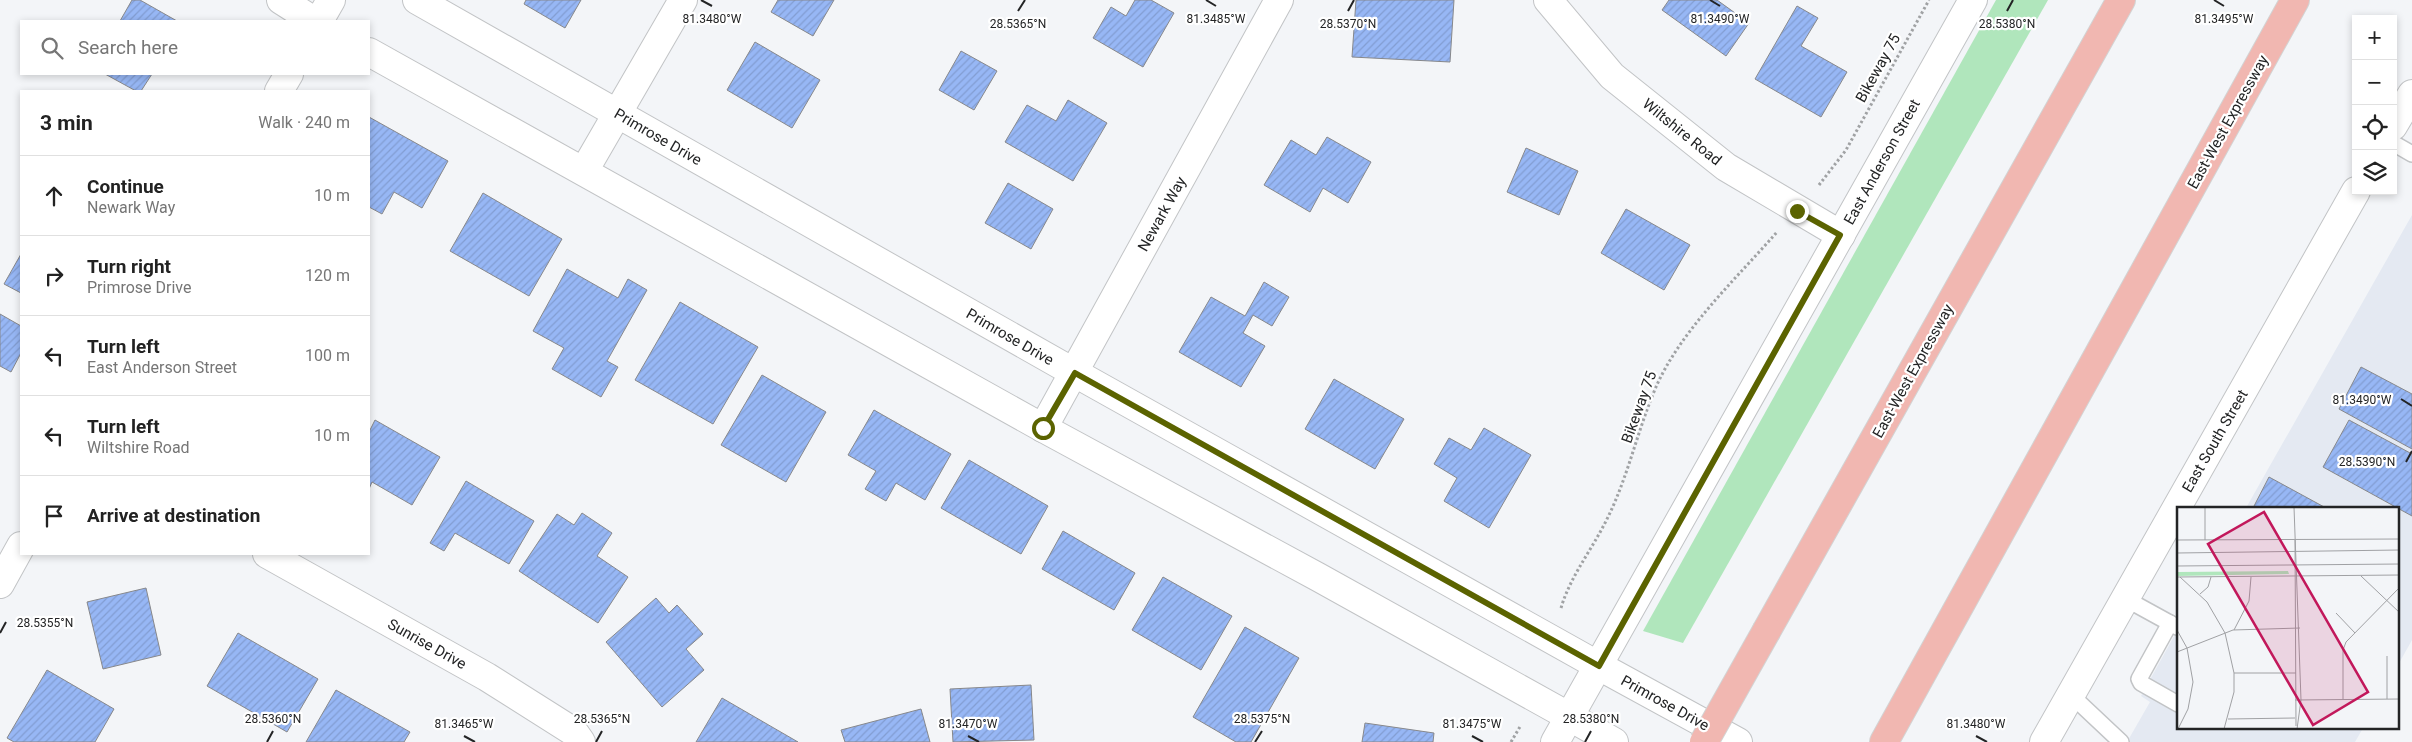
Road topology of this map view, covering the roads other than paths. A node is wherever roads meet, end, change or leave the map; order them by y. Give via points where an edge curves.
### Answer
1 (281, 0) edge
2 (331, 0) edge
3 (417, 0) edge
4 (683, 0) edge
5 (1278, 0) edge
6 (1548, 0) edge
7 (1973, 0) edge
8 (2121, 0) edge
9 (2295, 0) edge
10 (312, 20) edge
11 (320, 20) edge
12 (370, 53) edge
13 (288, 75) edge
14 (280, 90) edge
15 (2412, 94) edge
16 (618, 113) junction
17 (2397, 119) edge
18 (2397, 145) edge
19 (2412, 154) edge
20 (584, 171) junction
21 (2354, 195) edge
22 (1840, 235) junction
23 (1075, 373) junction
24 (1043, 428) junction
25 (2178, 507) edge
26 (2177, 509) edge
27 (20, 548) edge
28 (268, 555) edge
29 (0, 584) edge
30 (2126, 599) junction
31 (2174, 625) edge
32 (1599, 666) junction
33 (2071, 695) junction
34 (2177, 703) edge
35 (1570, 717) junction
36 (581, 742) edge
37 (1555, 742) edge
38 (1614, 742) edge
39 (1704, 742) edge
40 (1738, 742) edge
41 (1884, 742) edge
42 (2044, 742) edge
43 (2121, 742) edge

1 - 10 street
2 - 11 street
3 - 16 street, Primrose Drive
4 - 16 street
5 - 23 street, Newark Way
6 - 22 street, Wiltshire Road via 1612,76 1726,167
7 - 22 street, East Anderson Street
8 - 39 highway, East-West Expressway, bridge
9 - 41 highway, East-West Expressway
12 - 20 street
13 - 14 street
15 - 17 street
16 - 20 street
16 - 23 street, Primrose Drive
18 - 19 lane
20 - 24 street
21 - 25 street, East South Street
22 - 32 street, East Anderson Street
23 - 24 street, Newark Way
23 - 32 street, Primrose Drive
24 - 35 street
26 - 30 street, East South Street
27 - 29 street
28 - 36 street, Sunrise Drive via 486,677 574,732
30 - 31 lane
30 - 33 street, East South Street
31 - 34 lane via 2139,679
32 - 35 street, East Anderson Street
32 - 40 street, Primrose Drive
33 - 42 street, East South Street
33 - 43 lane
35 - 37 street, East Anderson Street
35 - 38 street

